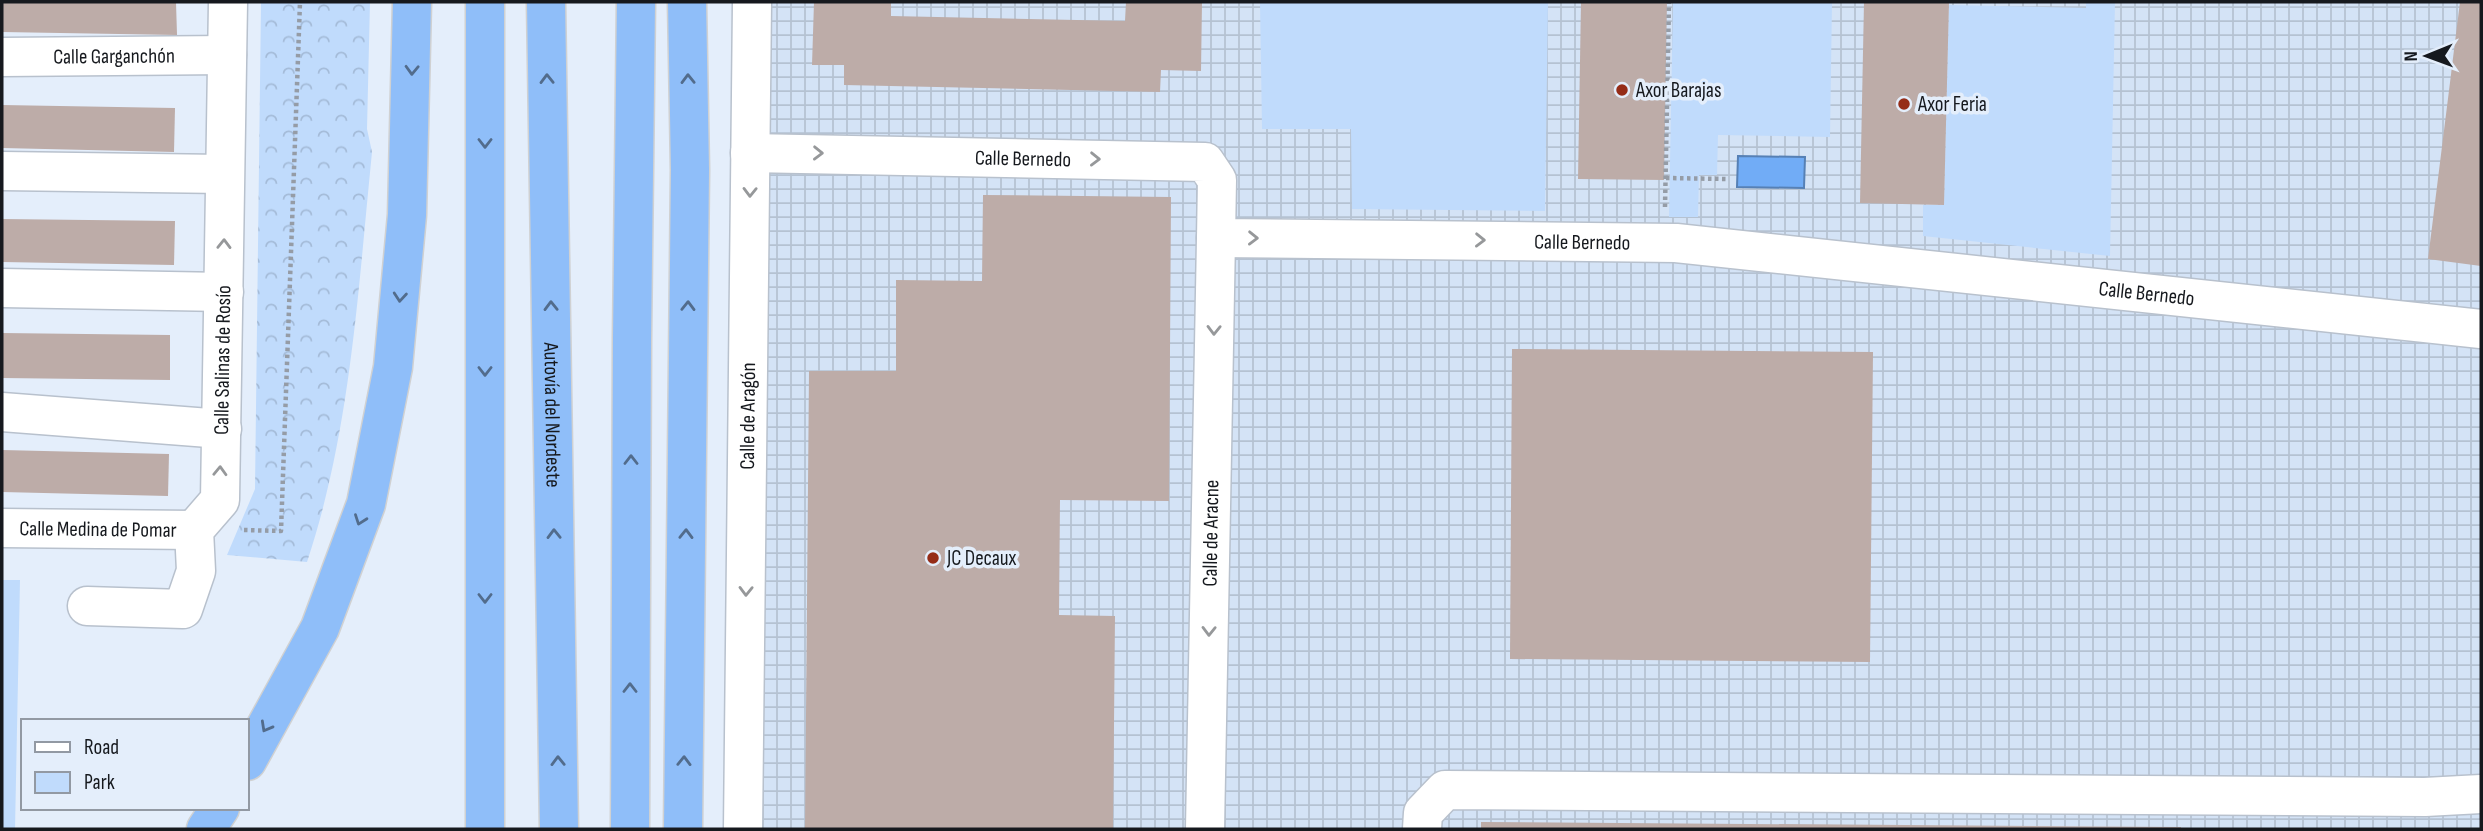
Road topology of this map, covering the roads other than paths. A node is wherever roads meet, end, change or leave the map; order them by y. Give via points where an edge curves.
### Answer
1 (228, 2) edge
2 (412, 2) edge
3 (485, 2) edge
4 (546, 2) edge
5 (616, 2) edge
6 (636, 2) edge
7 (687, 2) edge
8 (752, 2) edge
9 (227, 55) junction
10 (2, 57) edge
11 (750, 153) junction
12 (2, 171) edge
13 (225, 174) junction
14 (1216, 237) junction
15 (2, 288) edge
16 (224, 292) junction
17 (2481, 329) edge
18 (632, 339) junction
19 (2, 412) edge
20 (222, 429) junction
21 (2, 528) edge
22 (194, 530) junction
23 (87, 606) dead end
24 (248, 759) edge
25 (2481, 794) edge
26 (219, 810) edge
27 (206, 829) edge
28 (485, 829) edge
29 (559, 829) edge
30 (630, 829) edge
31 (683, 829) edge
32 (743, 829) edge
33 (1205, 829) edge
34 (1422, 829) edge

1 - 9 street, Calle Salinas de Rosío
2 -> 24 highway via 407,215 393,367 366,504 320,628
3 -> 28 highway
29 -> 4 highway, Autovía del Nordeste
5 - 18 highway
6 - 18 highway
31 -> 7 highway via 690,170
8 - 11 street, Calle de Aragón
9 - 10 street, Calle Garganchón
9 - 13 street, Calle Salinas de Rosío
11 -> 14 street, Calle Bernedo via 1205,162 1217,180
11 -> 32 street, Calle de Aragón
12 - 13 street
16 -> 13 street, Calle Salinas de Rosío
14 -> 17 street, Calle Bernedo via 1676,243
14 -> 33 street, Calle de Aracne
15 - 16 street
16 - 20 street, Calle Salinas de Rosío
30 -> 18 highway
19 - 20 street
22 -> 20 street, Calle Salinas de Rosío via 219,500
21 - 22 street, Calle Medina de Pomar
22 - 23 street via 196,571 183,609
25 - 34 street via 1445,790 1423,813
26 - 27 highway

